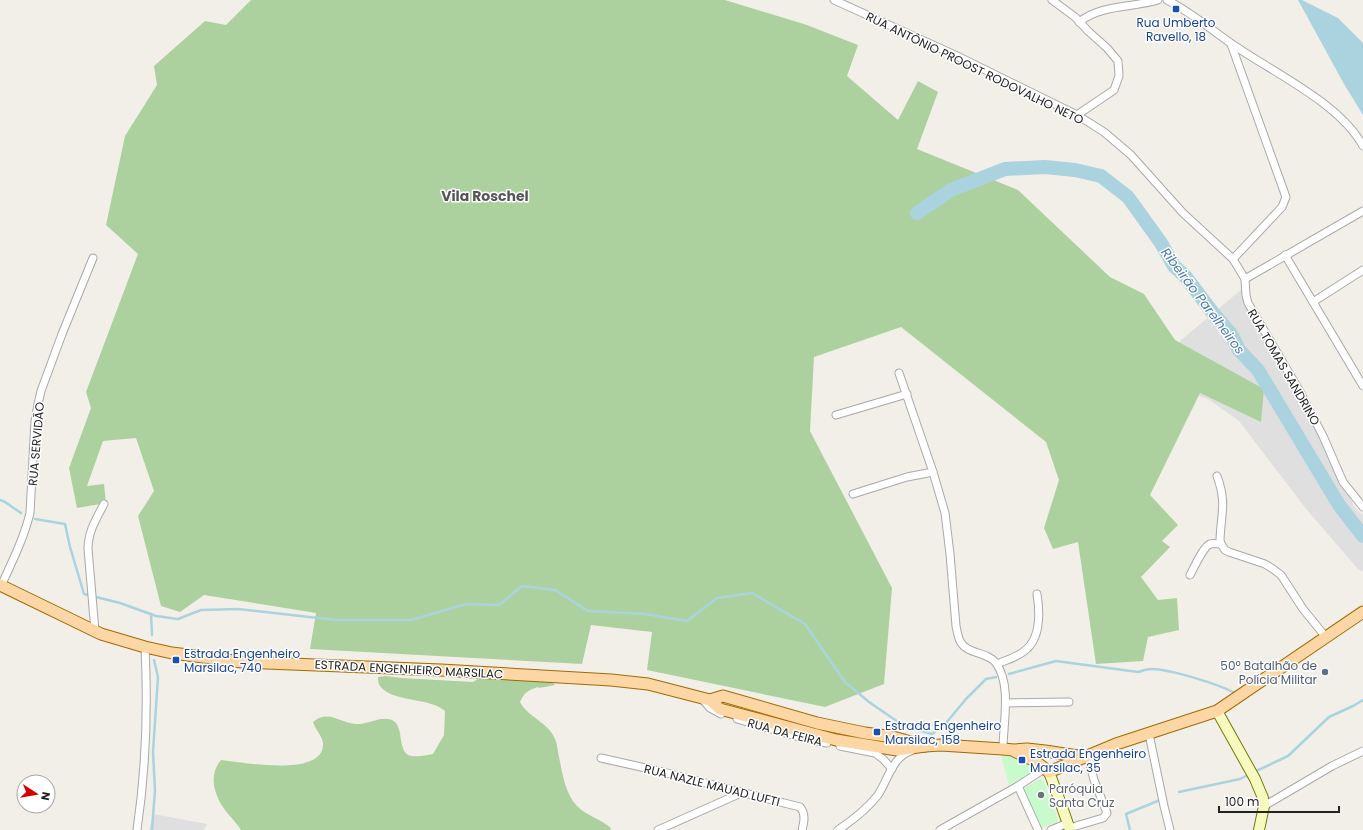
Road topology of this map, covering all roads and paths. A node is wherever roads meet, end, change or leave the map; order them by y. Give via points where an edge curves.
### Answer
1 (834, 0) edge
2 (1052, 0) edge
3 (1158, 0) edge
4 (1167, 0) edge
5 (1079, 22) junction
6 (1231, 44) junction
7 (1076, 115) junction
8 (1363, 146) edge
9 (1363, 211) edge
10 (1285, 255) junction
11 (93, 258) dead end
12 (1233, 259) junction
13 (1363, 270) edge
14 (1245, 279) junction
15 (1313, 302) junction
16 (899, 373) dead end
17 (1363, 386) edge
18 (907, 394) junction
19 (836, 415) dead end
20 (933, 472) junction
21 (1217, 476) dead end
22 (853, 494) dead end
23 (104, 504) dead end
24 (1363, 507) edge
25 (1221, 544) junction
26 (1190, 575) dead end
27 (0, 585) edge
28 (1037, 594) dead end
29 (1363, 612) edge
30 (95, 631) junction
31 (1325, 636) junction
32 (145, 647) junction
33 (997, 664) junction
34 (706, 699) junction
35 (1069, 702) dead end
36 (1006, 703) junction
37 (1217, 711) junction
38 (1149, 734) junction
39 (889, 737) junction
40 (925, 746) junction
41 (874, 750) junction
42 (1008, 750) junction
43 (1363, 751) edge
44 (897, 755) junction
45 (1083, 756) junction
46 (601, 758) dead end
47 (892, 769) junction
48 (1046, 770) junction
49 (1018, 786) junction
50 (741, 793) junction
51 (1264, 806) junction
52 (1069, 827) edge
53 (137, 830) edge
54 (658, 830) edge
55 (802, 830) edge
56 (838, 830) edge
57 (940, 830) edge
58 (1038, 830) edge
59 (1051, 830) edge
60 (1170, 830) edge
61 (1259, 830) edge

1 - 7 street, RUA ANTÔNIO PROOST RODOVALHO NETO via 954,54
2 - 5 street
3 - 5 street via 1103,10
4 - 6 street
5 - 7 street via 1116,57 1119,76 1117,85 1111,93
6 - 8 street via 1316,98 1343,120
6 - 12 street via 1286,197 1282,208
7 - 12 street, RUA ANTÔNIO PROOST RODOVALHO NETO via 1104,132 1132,155 1183,213
9 - 10 street
10 - 14 street
10 - 15 street
11 - 27 street, RUA SERVIDÃO via 41,391 35,421 30,513 19,547
12 - 14 street, RUA ANTÔNIO PROOST RODOVALHO NETO
13 - 15 street
14 - 24 street, RUA TOMAS SANDRINO via 1246,295 1251,308 1299,390 1343,482
15 - 17 street
16 - 18 street
18 - 19 street
18 - 20 street
20 - 22 street via 907,477
20 - 33 street via 945,513 959,638 967,649 990,657
21 - 25 street via 1223,498
23 - 30 street via 88,541
25 - 26 street via 1207,547
25 - 31 street via 1225,550 1265,564 1281,576
27 - 30 main road, ESTRADA ENGENHEIRO MARSILAC
28 - 33 street via 1038,625 1033,642 1023,652
29 - 31 main road
30 - 32 main road, ESTRADA ENGENHEIRO MARSILAC
31 - 37 main road
32 - 34 main road, ESTRADA ENGENHEIRO MARSILAC via 242,662 611,680 648,684
32 - 53 street via 146,726
33 - 36 street via 1002,676
34 - 39 main road, ESTRADA ENGENHEIRO MARSILAC via 723,696 817,723
34 - 41 main road, ESTRADA ENGENHEIRO MARSILAC via 720,709
35 - 36 street
36 - 42 street
37 - 38 main road
37 - 51 main road via 1261,791
38 - 45 main road
38 - 60 street
39 - 40 main road, ESTRADA ENGENHEIRO MARSILAC
39 - 41 main road via 877,741
39 - 44 main road via 897,743
40 - 42 main road, ESTRADA ENGENHEIRO MARSILAC
40 - 44 main road, ESTRADA ENGENHEIRO MARSILAC
41 - 44 main road, ESTRADA ENGENHEIRO MARSILAC
41 - 47 street
42 - 45 main road, ESTRADA ENGENHEIRO MARSILAC
42 - 48 main road, ESTRADA ENGENHEIRO MARSILAC via 1034,761
43 - 51 street
44 - 47 street
45 - 48 main road
45 - 52 street via 1107,813 1103,818
46 - 50 street, RUA NAZLE MAUAD LUFTI
47 - 56 street via 868,807
48 - 49 street
48 - 52 main road
49 - 57 street
49 - 58 street
50 - 54 street
50 - 55 street, RUA NAZLE MAUAD LUFTI via 800,807 804,816
51 - 61 main road
52 - 59 street

